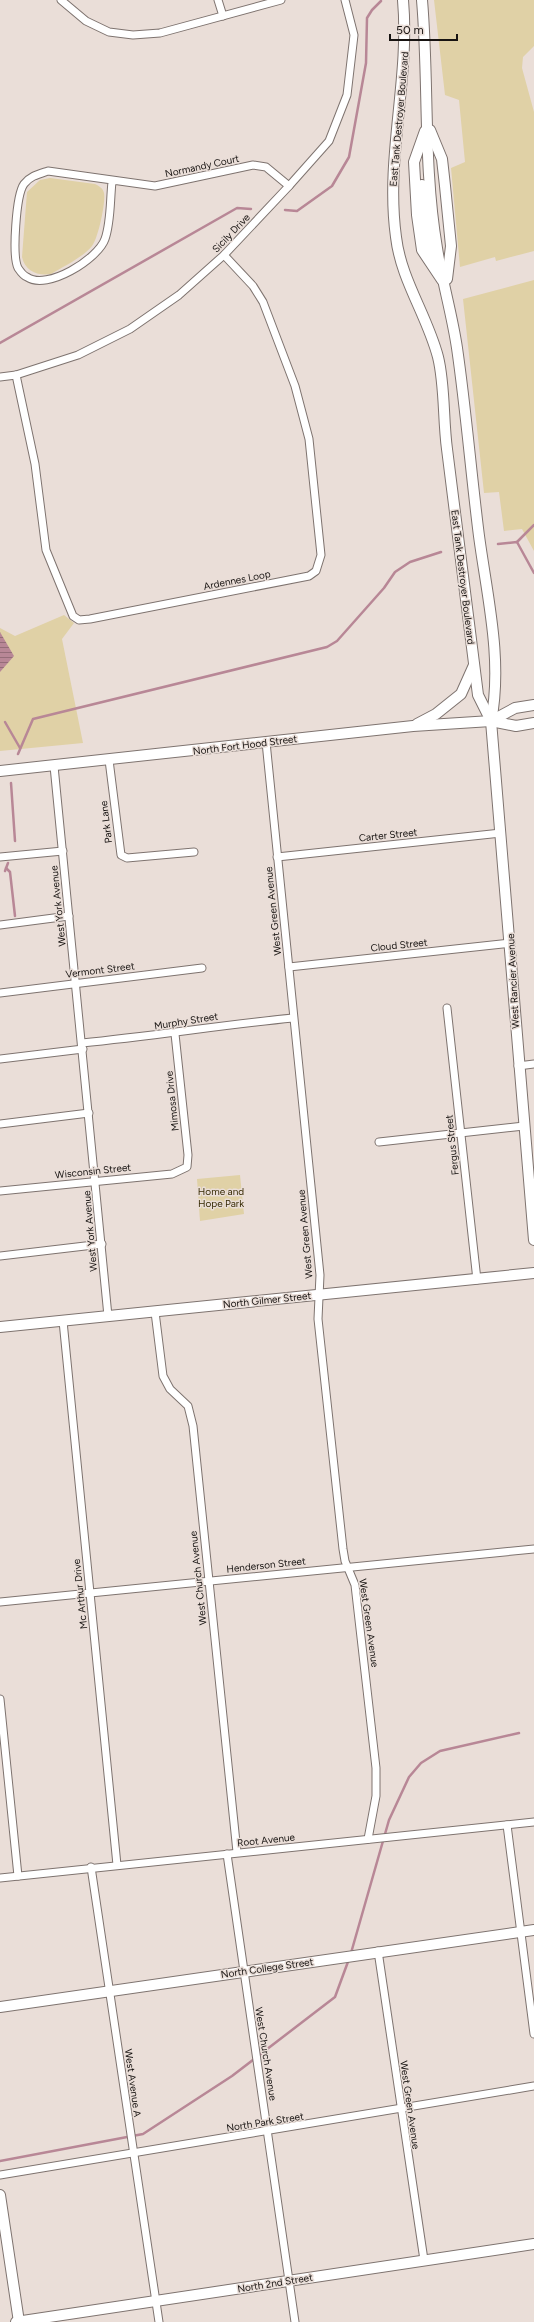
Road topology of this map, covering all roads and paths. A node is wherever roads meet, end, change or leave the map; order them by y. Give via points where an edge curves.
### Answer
1 (61, 0) edge
2 (218, 0) edge
3 (281, 0) edge
4 (345, 0) edge
5 (403, 0) edge
6 (422, 0) edge
7 (223, 16) junction
8 (428, 125) junction
9 (112, 182) junction
10 (289, 186) junction
11 (224, 255) junction
12 (446, 285) junction
13 (16, 375) junction
14 (0, 377) edge
15 (474, 665) junction
16 (534, 706) edge
17 (491, 721) junction
18 (534, 724) edge
19 (413, 726) junction
20 (266, 742) junction
21 (109, 760) junction
22 (54, 766) junction
23 (0, 771) edge
24 (501, 833) junction
25 (62, 851) junction
26 (194, 852) dead end
27 (277, 857) junction
28 (0, 858) edge
29 (69, 916) junction
30 (0, 925) edge
31 (511, 943) junction
32 (289, 967) junction
33 (202, 968) dead end
34 (76, 984) junction
35 (0, 993) edge
36 (447, 1008) dead end
37 (293, 1018) junction
38 (175, 1034) junction
39 (82, 1046) junction
40 (0, 1059) edge
41 (534, 1064) edge
42 (518, 1066) junction
43 (89, 1113) junction
44 (0, 1124) edge
45 (524, 1126) junction
46 (461, 1134) junction
47 (378, 1142) dead end
48 (187, 1167) joint
49 (96, 1181) junction
50 (531, 1185) edge
51 (0, 1191) edge
52 (534, 1240) edge
53 (102, 1244) junction
54 (0, 1256) edge
55 (534, 1273) edge
56 (478, 1280) junction
57 (319, 1295) junction
58 (156, 1312) junction
59 (108, 1316) junction
60 (63, 1321) junction
61 (0, 1327) edge
62 (534, 1549) edge
63 (348, 1567) junction
64 (209, 1581) junction
65 (90, 1594) junction
66 (0, 1602) edge
67 (0, 1699) edge
68 (534, 1822) edge
69 (507, 1824) junction
70 (368, 1839) junction
71 (237, 1852) junction
72 (226, 1854) junction
73 (117, 1865) junction
74 (91, 1867) junction
75 (18, 1876) junction
76 (0, 1878) edge
77 (534, 1930) edge
78 (521, 1931) junction
79 (378, 1952) junction
80 (243, 1971) junction
81 (109, 1990) junction
82 (0, 2007) edge
83 (534, 2034) edge
84 (534, 2086) edge
85 (401, 2109) junction
86 (267, 2132) junction
87 (132, 2150) junction
88 (0, 2175) edge
89 (0, 2194) edge
90 (534, 2244) edge
91 (424, 2260) junction
92 (289, 2281) junction
93 (155, 2301) junction
94 (16, 2322) edge
95 (19, 2322) edge
96 (158, 2322) edge
97 (295, 2322) edge

1 - 7 street via 86,21 109,32 133,35 160,33
2 - 7 street
3 - 7 street
4 - 10 street, Sicily Drive via 354,35 347,95 329,141
5 - 15 street, East Tank Destroyer Boulevard via 405,48 392,185 396,238 407,282 431,335 438,358
6 - 8 street, East Tank Destroyer Boulevard
8 - 12 street, East Tank Destroyer Boulevard via 428,161 437,248
8 - 12 street via 442,159 451,246
8 - 12 street via 414,162 417,215 422,250
9 - 9 street, Normandy Court via 48,172 33,176 24,185 17,225 16,256 18,268 26,277 36,282 47,281 96,253 105,238
9 - 10 street, Normandy Court via 155,186 252,165 266,167
10 - 11 street, Sicily Drive
11 - 13 street, Sicily Drive via 179,296 130,329 78,354
11 - 13 street, Ardennes Loop via 253,286 263,302 296,386 309,439 321,555 316,571 309,576 90,619 79,620 73,616 46,550 35,464
12 - 17 street, East Tank Destroyer Boulevard via 457,348 494,649 496,694
13 - 14 street, Sicily Drive
15 - 17 street, East Tank Destroyer Boulevard via 478,695
15 - 19 street via 461,694 436,714
16 - 17 street, North Fort Hood Street via 515,708
17 - 18 street, North Fort Hood Street via 516,726
17 - 19 street, North Fort Hood Street
17 - 24 street, West Rancier Avenue
19 - 20 street, North Fort Hood Street
20 - 21 street, North Fort Hood Street
20 - 27 street, West Green Avenue
21 - 22 street, North Fort Hood Street
21 - 26 street, Park Lane via 121,855 127,858
22 - 23 street, North Fort Hood Street
22 - 25 street, West York Avenue
24 - 27 street, Carter Street
24 - 31 street, West Rancier Avenue
25 - 28 street
25 - 29 street, West York Avenue
27 - 32 street, West Green Avenue
29 - 30 street
29 - 34 street, West York Avenue
31 - 32 street, Cloud Street
31 - 42 street, West Rancier Avenue
32 - 37 street, West Green Avenue
33 - 34 street, Vermont Street
34 - 35 street, Vermont Street
34 - 39 street, West York Avenue
36 - 46 street, Fergus Street
37 - 38 street, Murphy Street
37 - 57 street, West Green Avenue via 320,1275
38 - 39 street, Murphy Street
38 - 48 street, Mimosa Drive via 188,1155
39 - 40 street, Murphy Street
39 - 43 street, West York Avenue
41 - 42 street
42 - 45 street, West Rancier Avenue
43 - 44 street
43 - 49 street, West York Avenue
45 - 46 street
45 - 50 street, West Rancier Avenue
46 - 47 street
46 - 56 street, Fergus Street
48 - 49 street, Wisconsin Street via 172,1174
49 - 51 street, Wisconsin Street
49 - 53 street, West York Avenue
50 - 52 street, West Rancier Avenue
53 - 54 street
53 - 59 street, West York Avenue
55 - 56 street, North Gilmer Street
56 - 57 street, North Gilmer Street
57 - 58 street, North Gilmer Street
57 - 63 street, West Green Avenue via 319,1327 343,1549
58 - 59 street, North Gilmer Street
58 - 64 street, West Church Avenue via 163,1376 170,1389 188,1406 191,1413
59 - 60 street, North Gilmer Street
60 - 61 street, North Gilmer Street
60 - 65 street, Mc Arthur Drive
62 - 63 street, Henderson Street
63 - 64 street, Henderson Street
63 - 70 street, West Green Avenue via 354,1579 357,1598 376,1768 376,1796
64 - 65 street, Henderson Street
64 - 71 street, West Church Avenue
65 - 66 street, Henderson Street
65 - 73 street, Mc Arthur Drive
67 - 75 street
68 - 69 street, Root Avenue
69 - 70 street, Root Avenue
69 - 78 street
70 - 71 street, Root Avenue
71 - 72 street, Root Avenue
72 - 73 street, Root Avenue
72 - 80 street, West Church Avenue
73 - 74 street, Root Avenue
74 - 75 street, Root Avenue
74 - 81 street, West Avenue A
75 - 76 street, Root Avenue
77 - 78 street, North College Street
78 - 79 street, North College Street
78 - 83 street
79 - 80 street, North College Street
79 - 85 street, West Green Avenue
80 - 81 street, North College Street
80 - 86 street, West Church Avenue
81 - 82 street, North College Street
81 - 87 street, West Avenue A
84 - 85 street, North Park Street
85 - 86 street, North Park Street
85 - 91 street, West Green Avenue
86 - 87 street, North Park Street
86 - 92 street, West Church Avenue
87 - 88 street, North Park Street
87 - 93 street, West Avenue A
89 - 95 street
90 - 91 street, North 2nd Street
91 - 92 street, North 2nd Street
92 - 93 street, North 2nd Street
92 - 97 street, West Church Avenue
93 - 95 street, North 2nd Street
93 - 96 street, West Avenue A
94 - 95 street, North 2nd Street

